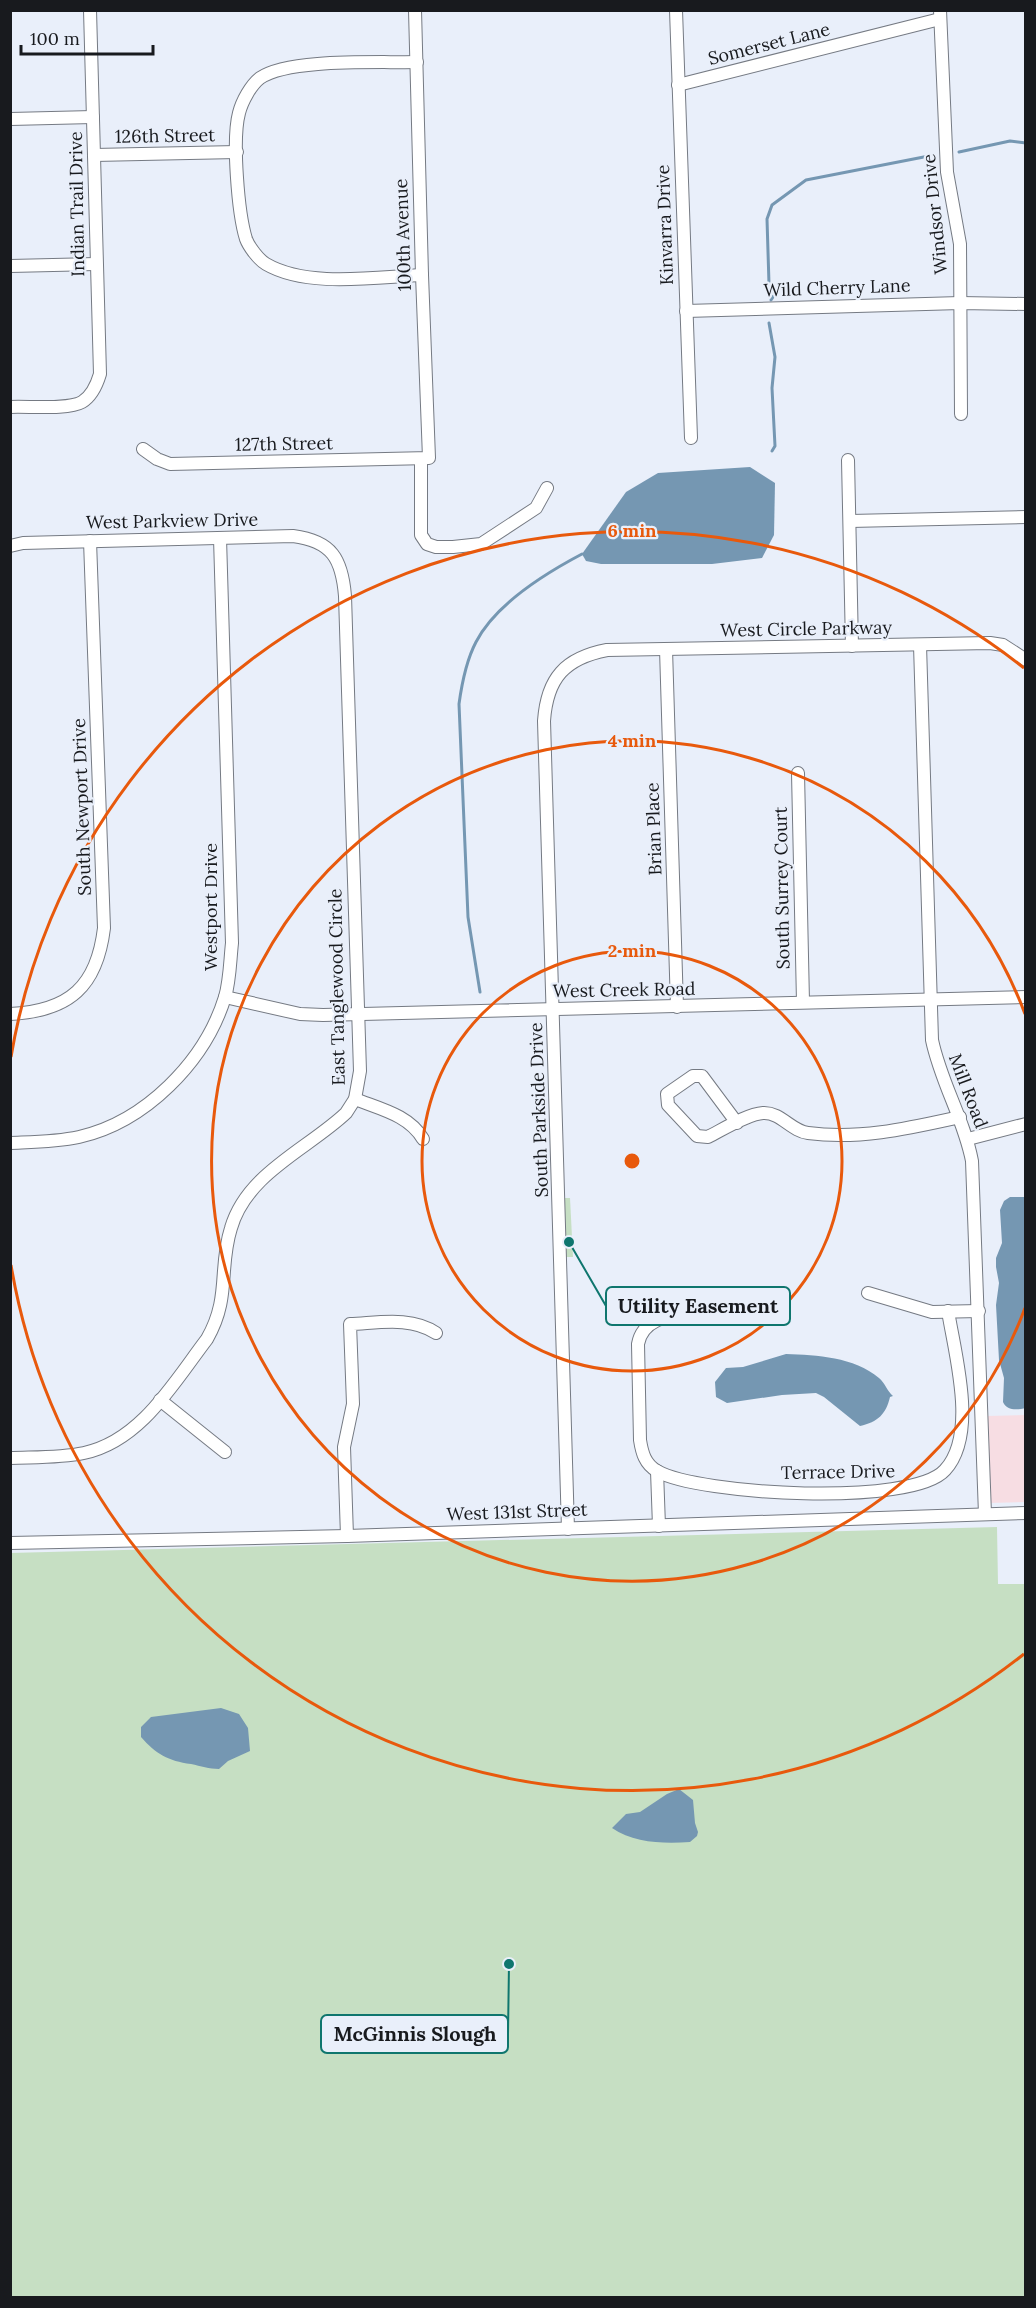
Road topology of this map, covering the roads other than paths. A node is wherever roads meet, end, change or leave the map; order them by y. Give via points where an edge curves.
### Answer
1 (90, 10) edge
2 (415, 10) edge
3 (676, 10) edge
4 (940, 15) edge
5 (417, 62) junction
6 (678, 85) junction
7 (93, 117) junction
8 (10, 119) edge
9 (237, 152) junction
10 (94, 156) junction
11 (96, 264) junction
12 (10, 266) edge
13 (422, 275) junction
14 (960, 303) junction
15 (1026, 304) edge
16 (686, 311) junction
17 (10, 407) edge
18 (961, 414) dead end
19 (691, 438) dead end
20 (144, 449) dead end
21 (425, 458) junction
22 (848, 460) dead end
23 (548, 488) dead end
24 (1026, 518) edge
25 (849, 521) junction
26 (220, 538) junction
27 (90, 541) junction
28 (10, 546) edge
29 (331, 550) joint
30 (920, 645) junction
31 (852, 646) junction
32 (666, 649) junction
33 (1026, 660) edge
34 (549, 691) joint
35 (798, 773) dead end
36 (225, 997) junction
37 (1026, 998) edge
38 (930, 1000) junction
39 (803, 1002) junction
40 (677, 1007) junction
41 (555, 1009) junction
42 (10, 1014) edge
43 (357, 1015) junction
44 (355, 1099) junction
45 (960, 1117) junction
46 (737, 1123) junction
47 (1026, 1124) edge
48 (423, 1139) dead end
49 (968, 1139) junction
50 (10, 1143) edge
51 (868, 1293) dead end
52 (701, 1310) dead end
53 (948, 1311) junction
54 (979, 1311) junction
55 (436, 1333) dead end
56 (160, 1400) junction
57 (225, 1452) dead end
58 (10, 1458) edge
59 (657, 1471) junction
60 (1026, 1513) edge
61 (985, 1514) junction
62 (660, 1526) junction
63 (568, 1529) junction
64 (347, 1536) junction
65 (10, 1543) edge

1 - 7 street, Indian Trail Drive
2 - 5 street, 100th Avenue
3 - 6 street, Kinvarra Drive
4 - 6 street, Somerset Lane
4 - 14 street, Windsor Drive via 947,172 960,244
5 - 9 street via 302,65 277,70 259,79 247,94 239,113
5 - 13 street, 100th Avenue
6 - 16 street, Kinvarra Drive
7 - 8 street
7 - 10 street, Indian Trail Drive
9 - 10 street, 126th Street
9 - 13 street via 240,214 247,242 263,262 286,274 313,279
10 - 11 street, Indian Trail Drive
11 - 12 street
11 - 17 street, Indian Trail Drive via 100,374 97,385 82,402
13 - 21 street, 100th Avenue
14 - 15 street, Wild Cherry Lane
14 - 16 street, Wild Cherry Lane
14 - 18 street, Windsor Drive
16 - 19 street, Kinvarra Drive
20 - 21 street, 127th Street via 170,464
21 - 23 street, 100th Avenue via 422,535 427,544 436,547 472,546 488,540 536,508
22 - 25 street
24 - 25 street
25 - 31 street
26 - 27 street, West Parkview Drive
26 - 29 street, West Parkview Drive via 293,536 308,538
26 - 36 street, Westport Drive via 232,943
27 - 28 street, West Parkview Drive
27 - 42 street, South Newport Drive via 104,928 101,953 89,979 73,995 53,1007
29 - 43 street, East Tanglewood Circle via 344,579 345,596
30 - 31 street, West Circle Parkway
30 - 33 street, West Circle Parkway via 990,643 1003,645
30 - 38 street, Mill Road
31 - 32 street, West Circle Parkway
32 - 34 street, West Circle Parkway via 607,650 584,656 562,670
32 - 40 street, Brian Place
34 - 41 street, South Parkside Drive via 544,721
35 - 39 street, South Surrey Court
36 - 43 street, West Creek Road via 300,1014
36 - 50 street, Westport Drive via 195,1057 156,1098 81,1137
37 - 38 street, West Creek Road
38 - 39 street, West Creek Road
38 - 45 street, Mill Road via 936,1061
39 - 40 street, West Creek Road
40 - 41 street, West Creek Road
41 - 43 street, West Creek Road
41 - 63 street, South Parkside Drive
43 - 44 street, East Tanglewood Circle via 360,1071
44 - 48 street via 401,1117 417,1128
44 - 56 street, East Tanglewood Circle via 334,1125 249,1192 226,1244 224,1291 216,1323
45 - 46 street via 860,1135 798,1131 779,1116 764,1113
45 - 49 street, Mill Road
46 - 46 street via 708,1137 697,1136 668,1105 667,1094 693,1076 702,1076
47 - 49 street
49 - 54 street, Mill Road
51 - 53 street via 932,1312
52 - 59 street via 654,1322 639,1335 642,1453
53 - 54 street
53 - 59 street, Terrace Drive via 961,1394 961,1434 951,1462 932,1480 907,1488 848,1493 754,1491 704,1484
54 - 61 street, Mill Road
55 - 64 street via 413,1323 350,1324 353,1404 344,1446
56 - 57 street
56 - 58 street, East Tanglewood Circle via 126,1436 102,1448 67,1456
59 - 62 street
60 - 61 street, West 131st Street
61 - 62 street, West 131st Street
62 - 63 street, West 131st Street
63 - 64 street, West 131st Street
64 - 65 street, West 131st Street

